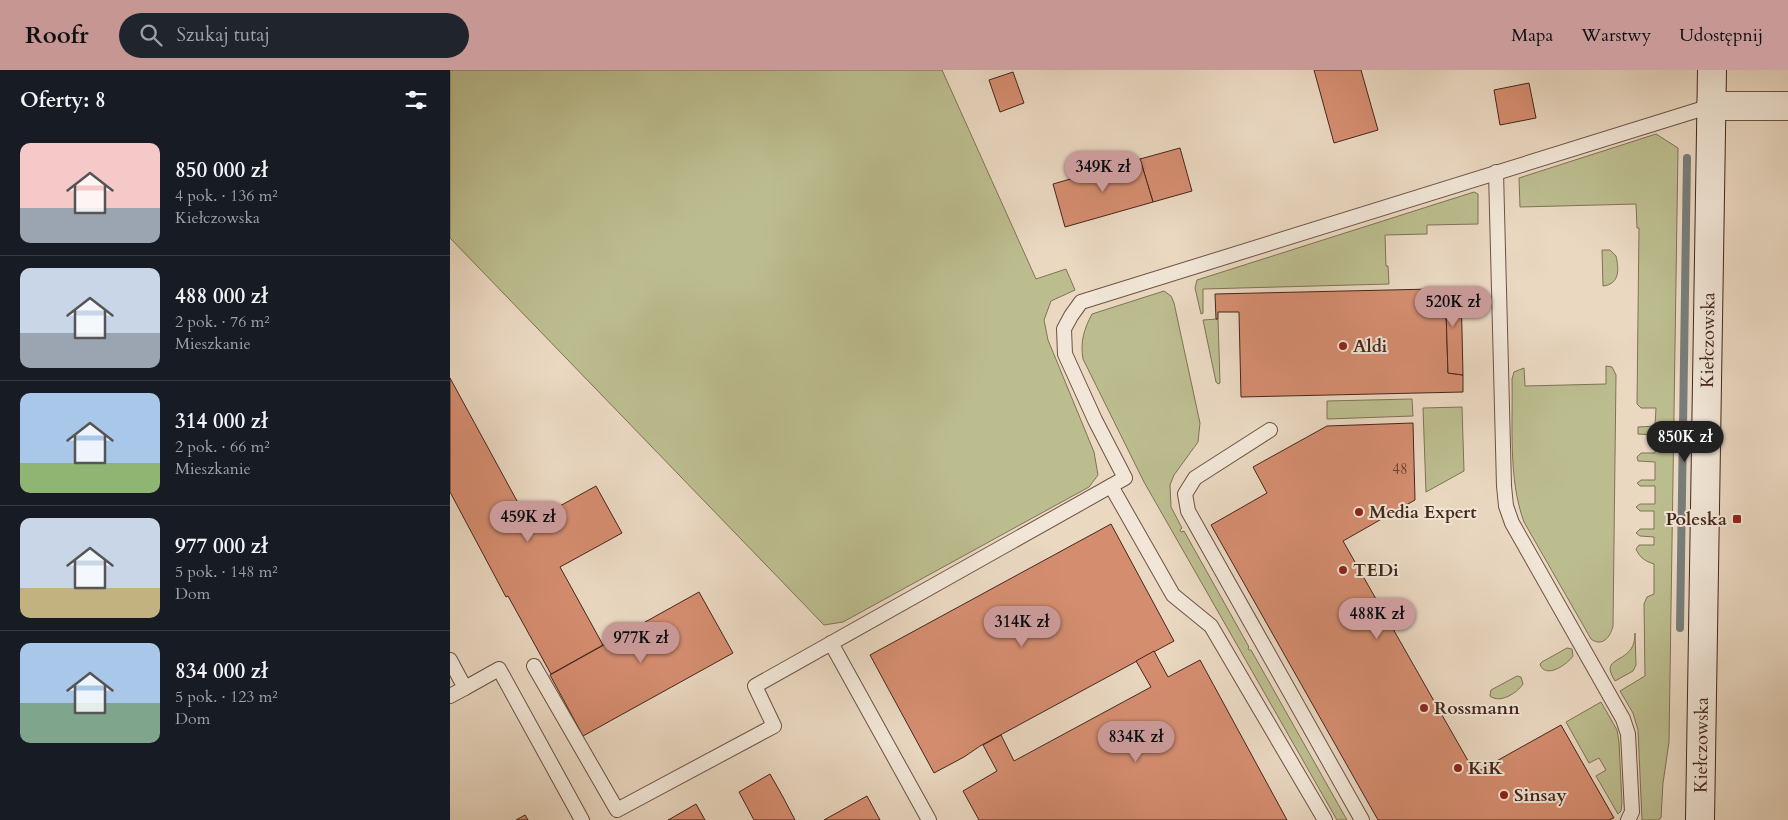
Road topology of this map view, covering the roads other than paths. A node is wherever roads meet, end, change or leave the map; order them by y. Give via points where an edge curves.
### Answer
1 (1712, 70) edge
2 (1711, 106) junction
3 (1788, 106) edge
4 (1496, 172) junction
5 (1270, 430) dead end
6 (1111, 486) junction
7 (831, 643) junction
8 (450, 660) edge
9 (534, 666) dead end
10 (465, 688) junction
11 (450, 696) edge
12 (582, 820) edge
13 (930, 820) edge
14 (1325, 820) edge
15 (1362, 820) edge
16 (1628, 820) edge
17 (1700, 820) edge

1 - 2 street, Kiełczowska
2 - 3 street
2 - 4 lane
2 - 17 street, Kiełczowska
4 - 6 lane via 1082,302 1064,329 1065,354 1126,478
4 - 16 lane via 1506,506 1512,523 1623,719 1628,734 1632,812
5 - 15 lane via 1195,478 1186,494 1188,511
6 - 7 lane
6 - 14 lane via 1173,595 1211,626
7 - 9 lane via 755,686 774,726 617,810
7 - 13 lane
8 - 10 lane
10 - 11 lane
10 - 12 lane via 499,670

